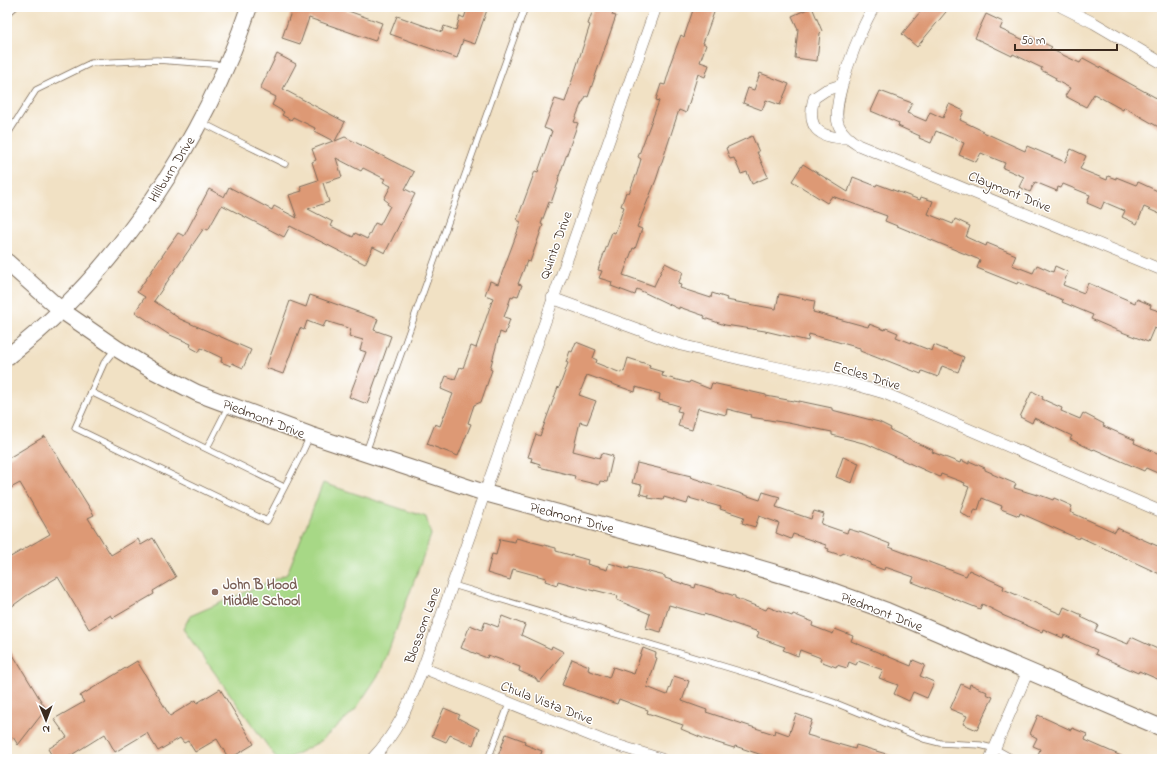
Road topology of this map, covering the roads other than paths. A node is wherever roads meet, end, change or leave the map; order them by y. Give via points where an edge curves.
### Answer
1 (15, 7) edge
2 (248, 7) edge
3 (524, 7) edge
4 (656, 7) edge
5 (1062, 7) edge
6 (871, 8) edge
7 (7, 14) edge
8 (1162, 63) edge
9 (227, 65) junction
10 (841, 86) junction
11 (200, 122) junction
12 (7, 135) edge
13 (847, 138) junction
14 (285, 164) dead end
15 (7, 262) edge
16 (1162, 270) edge
17 (552, 298) junction
18 (61, 310) junction
19 (116, 348) junction
20 (7, 357) edge
21 (91, 392) junction
22 (229, 405) junction
23 (310, 435) junction
24 (207, 448) junction
25 (365, 455) junction
26 (284, 487) junction
27 (485, 493) junction
28 (1162, 512) edge
29 (453, 585) junction
30 (423, 668) junction
31 (1028, 671) junction
32 (509, 704) junction
33 (1162, 728) edge
34 (996, 748) junction
35 (372, 759) edge
36 (488, 759) edge
37 (661, 759) edge
38 (990, 759) edge
39 (1014, 759) edge

1 - 7 lane
2 - 9 street, Hillburn Drive
3 - 25 lane
4 - 17 street, Quinto Drive
5 - 8 street
6 - 10 street
9 - 11 street, Hillburn Drive
9 - 12 lane via 157,60 91,63 36,90
10 - 13 street via 837,116 839,126
10 - 13 street, Claymont Drive via 826,90 814,98 812,119 816,129 823,135
11 - 14 lane
11 - 18 street, Hillburn Drive via 171,172 129,232 92,278
13 - 16 street, Claymont Drive via 858,145
15 - 18 street, Piedmont Drive
17 - 27 street, Quinto Drive
17 - 28 street, Eccles Drive via 682,345 846,382 884,394
18 - 19 street, Piedmont Drive
18 - 20 street, Hillburn Drive
19 - 21 lane via 104,363
19 - 22 street, Piedmont Drive via 152,370
21 - 24 lane
21 - 26 lane via 75,428 267,521
22 - 23 street, Piedmont Drive
22 - 24 lane
23 - 25 street, Piedmont Drive
23 - 26 lane
24 - 26 lane
25 - 27 street, Piedmont Drive
27 - 29 street, Blossom Lane
27 - 31 street, Piedmont Drive via 810,584 886,611
29 - 30 street, Blossom Lane
29 - 34 lane via 756,676 833,702 924,739
30 - 32 street, Chula Vista Drive
30 - 35 street, Blossom Lane via 405,713 384,746
31 - 33 street, Piedmont Drive
31 - 34 street
32 - 36 lane
32 - 37 street, Chula Vista Drive via 607,742
34 - 38 street
34 - 39 lane

